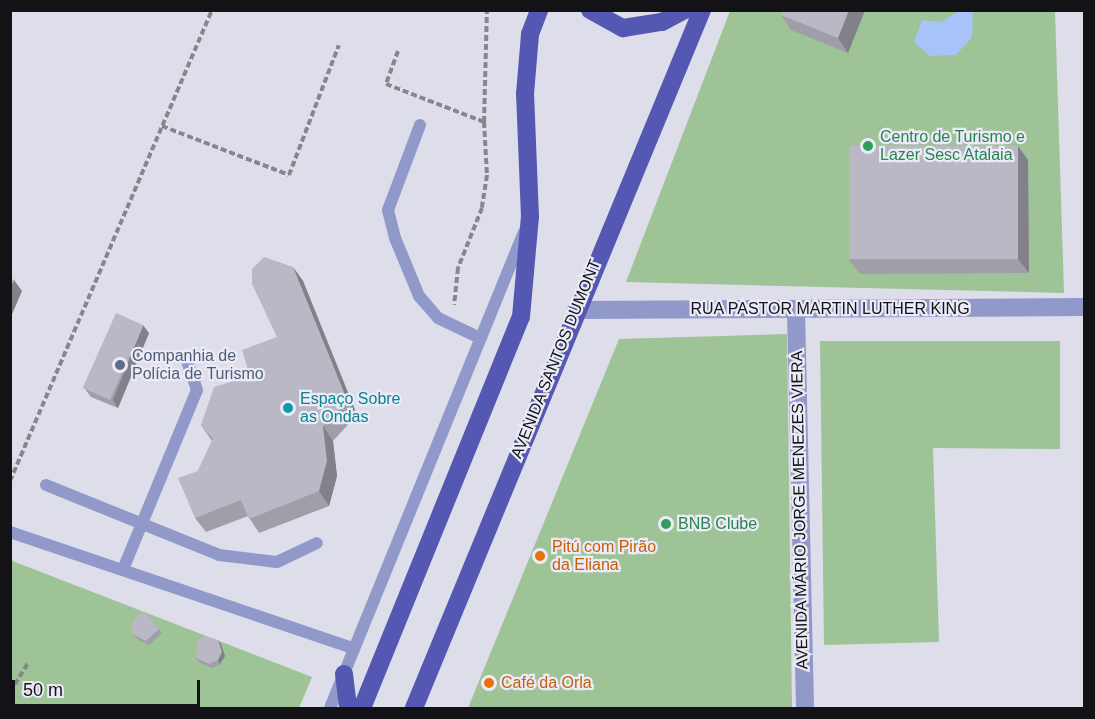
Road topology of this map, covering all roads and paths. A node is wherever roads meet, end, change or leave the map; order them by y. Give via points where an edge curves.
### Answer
1 (212, 10) edge
2 (487, 10) edge
3 (539, 10) edge
4 (590, 10) edge
5 (685, 10) edge
6 (702, 10) edge
7 (339, 45) dead end
8 (398, 51) dead end
9 (484, 122) junction
10 (420, 125) dead end
11 (162, 126) junction
12 (530, 216) junction
13 (1084, 307) edge
14 (576, 310) junction
15 (796, 311) junction
16 (452, 327) junction
17 (480, 338) junction
18 (186, 358) dead end
19 (10, 481) edge
20 (46, 485) dead end
21 (142, 526) junction
22 (10, 532) edge
23 (317, 543) dead end
24 (124, 567) junction
25 (353, 648) junction
26 (28, 663) dead end
27 (344, 674) junction
28 (10, 692) edge
29 (330, 708) edge
30 (348, 708) edge
31 (362, 708) edge
32 (414, 708) edge
33 (805, 708) edge

1 - 11 path
2 - 9 path
3 - 12 main road via 530,34 525,94
4 - 5 main road via 623,28 662,22
6 - 14 main road, AVENIDA SANTOS DUMONT
7 - 11 path via 289,175
8 - 9 path via 386,84
9 - 16 path via 486,186 472,242 458,268
10 - 16 lane via 388,210 419,296
11 - 19 path
12 - 17 lane
12 - 31 main road via 528,264 514,337
13 - 15 street, RUA PASTOR MARTIN LUTHER KING
14 - 15 street, RUA PASTOR MARTIN LUTHER KING
14 - 32 main road, AVENIDA SANTOS DUMONT
15 - 33 street, AVENIDA MÁRIO JORGE MENEZES VIERA
16 - 17 lane
17 - 25 lane
18 - 21 lane via 197,390
20 - 21 lane
21 - 23 lane via 219,555 277,562
21 - 24 lane
22 - 24 lane
24 - 25 lane
25 - 27 lane
26 - 28 path
27 - 29 lane
27 - 30 main road

